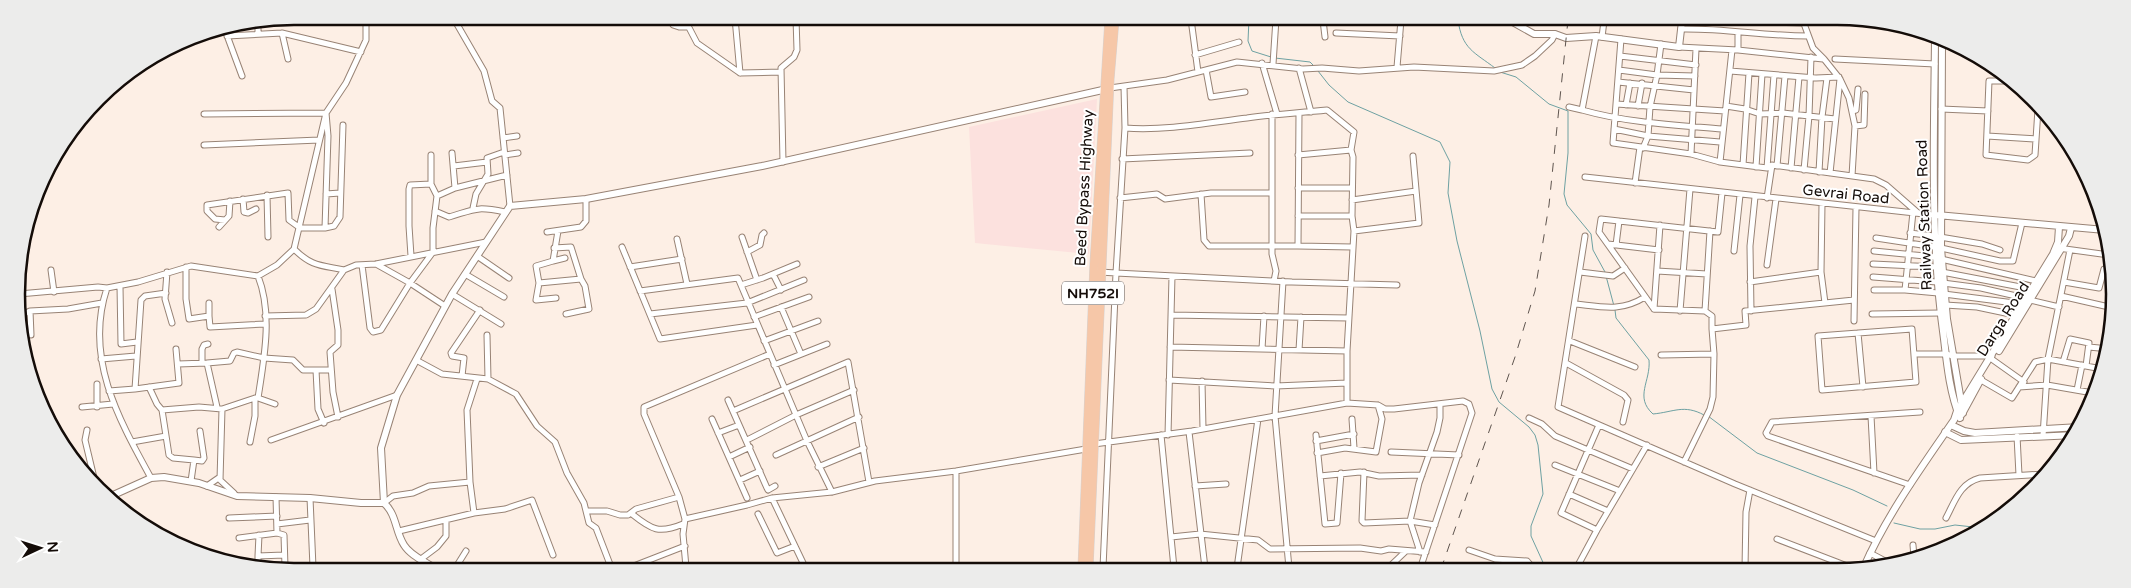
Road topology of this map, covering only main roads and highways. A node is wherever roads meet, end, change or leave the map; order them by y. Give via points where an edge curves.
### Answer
1 (1109, 25) edge
2 (1114, 25) edge
3 (1107, 90) junction
4 (1098, 272) junction
5 (1082, 563) edge
6 (1089, 563) edge

1 - 3 highway, Beed Bypass Highway / NH752I
2 - 3 highway, Beed Bypass Highway / NH752I
3 - 4 highway, Beed Bypass Highway / NH752I
4 - 5 highway, Beed Bypass Highway / NH752I
4 - 6 highway, Beed Bypass Highway / NH752I

